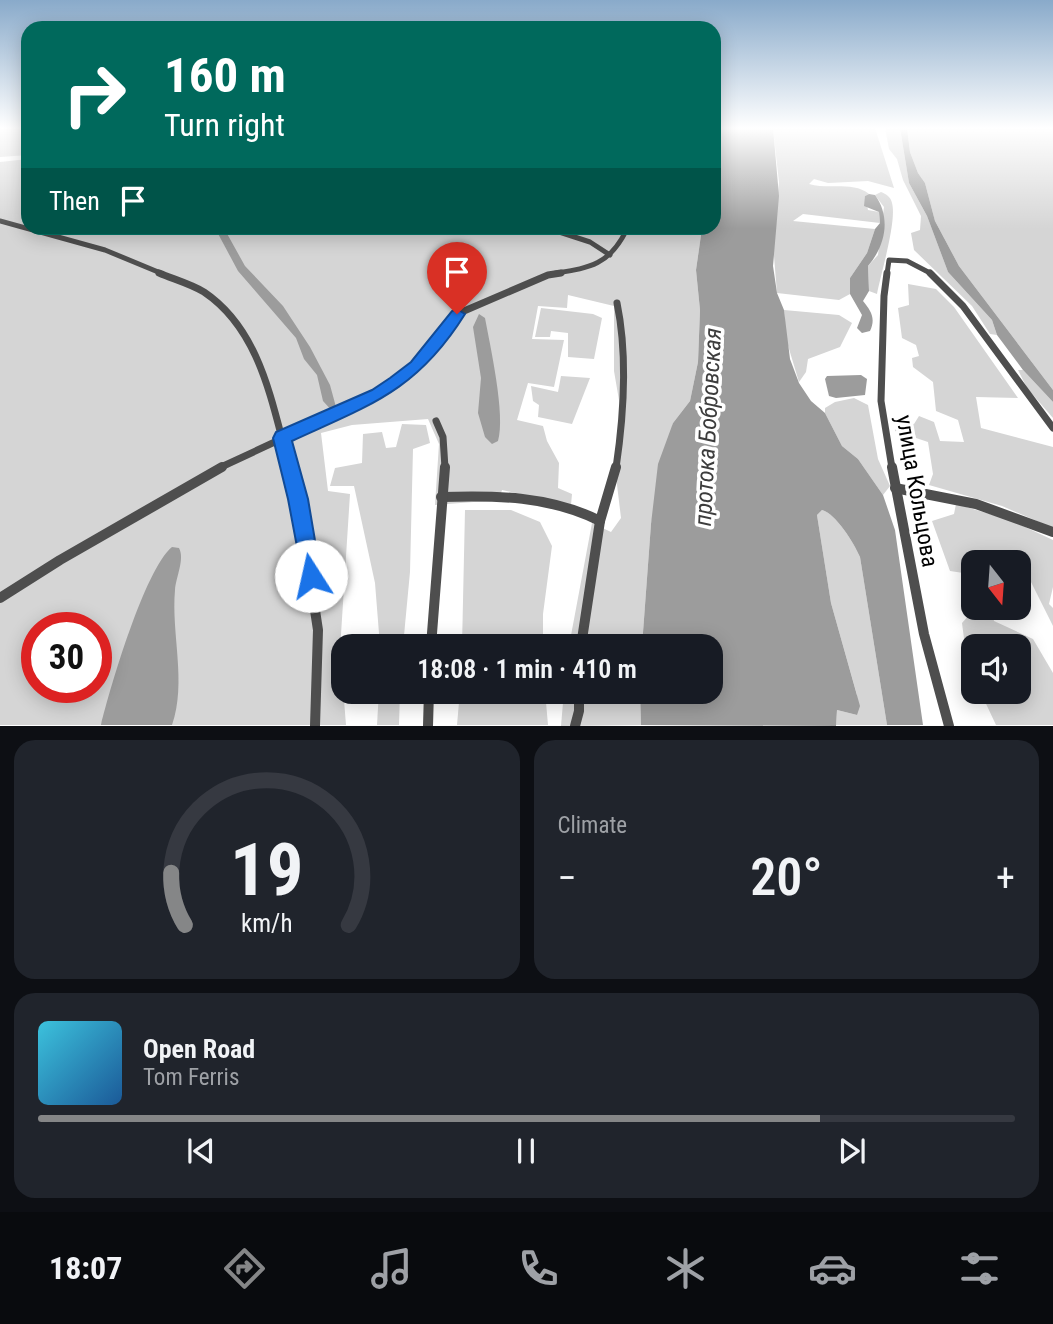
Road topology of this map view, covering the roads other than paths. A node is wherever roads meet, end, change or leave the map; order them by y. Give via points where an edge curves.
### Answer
1 (0, 221) edge
2 (21, 227) edge
3 (51, 235) edge
4 (568, 235) edge
5 (625, 235) edge
6 (610, 255) junction
7 (617, 303) dead end
8 (436, 421) dead end
9 (1053, 428) edge
10 (282, 438) junction
11 (895, 488) junction
12 (441, 497) junction
13 (600, 521) junction
14 (1053, 532) edge
15 (0, 598) edge
16 (432, 634) edge
17 (583, 634) edge
18 (429, 704) edge
19 (579, 704) edge
20 (315, 726) edge
21 (428, 726) edge
22 (575, 726) edge
23 (950, 726) edge

1 - 2 street
3 - 10 street via 105,250 202,291 217,302 260,362
4 - 6 street
5 - 6 street
6 - 10 street via 585,270 529,281 457,314 417,366 396,382
7 - 13 street via 624,338 624,411 615,476
8 - 12 street via 446,450
9 - 11 street, улица Кольцова via 960,302 913,261 889,260 881,401
10 - 15 street via 196,481
10 - 20 street via 298,499 318,630
11 - 14 street via 996,509
11 - 23 street, улица Кольцова via 924,634
12 - 13 street via 492,495 584,511
12 - 16 street
13 - 17 street
18 - 21 street
19 - 22 street

